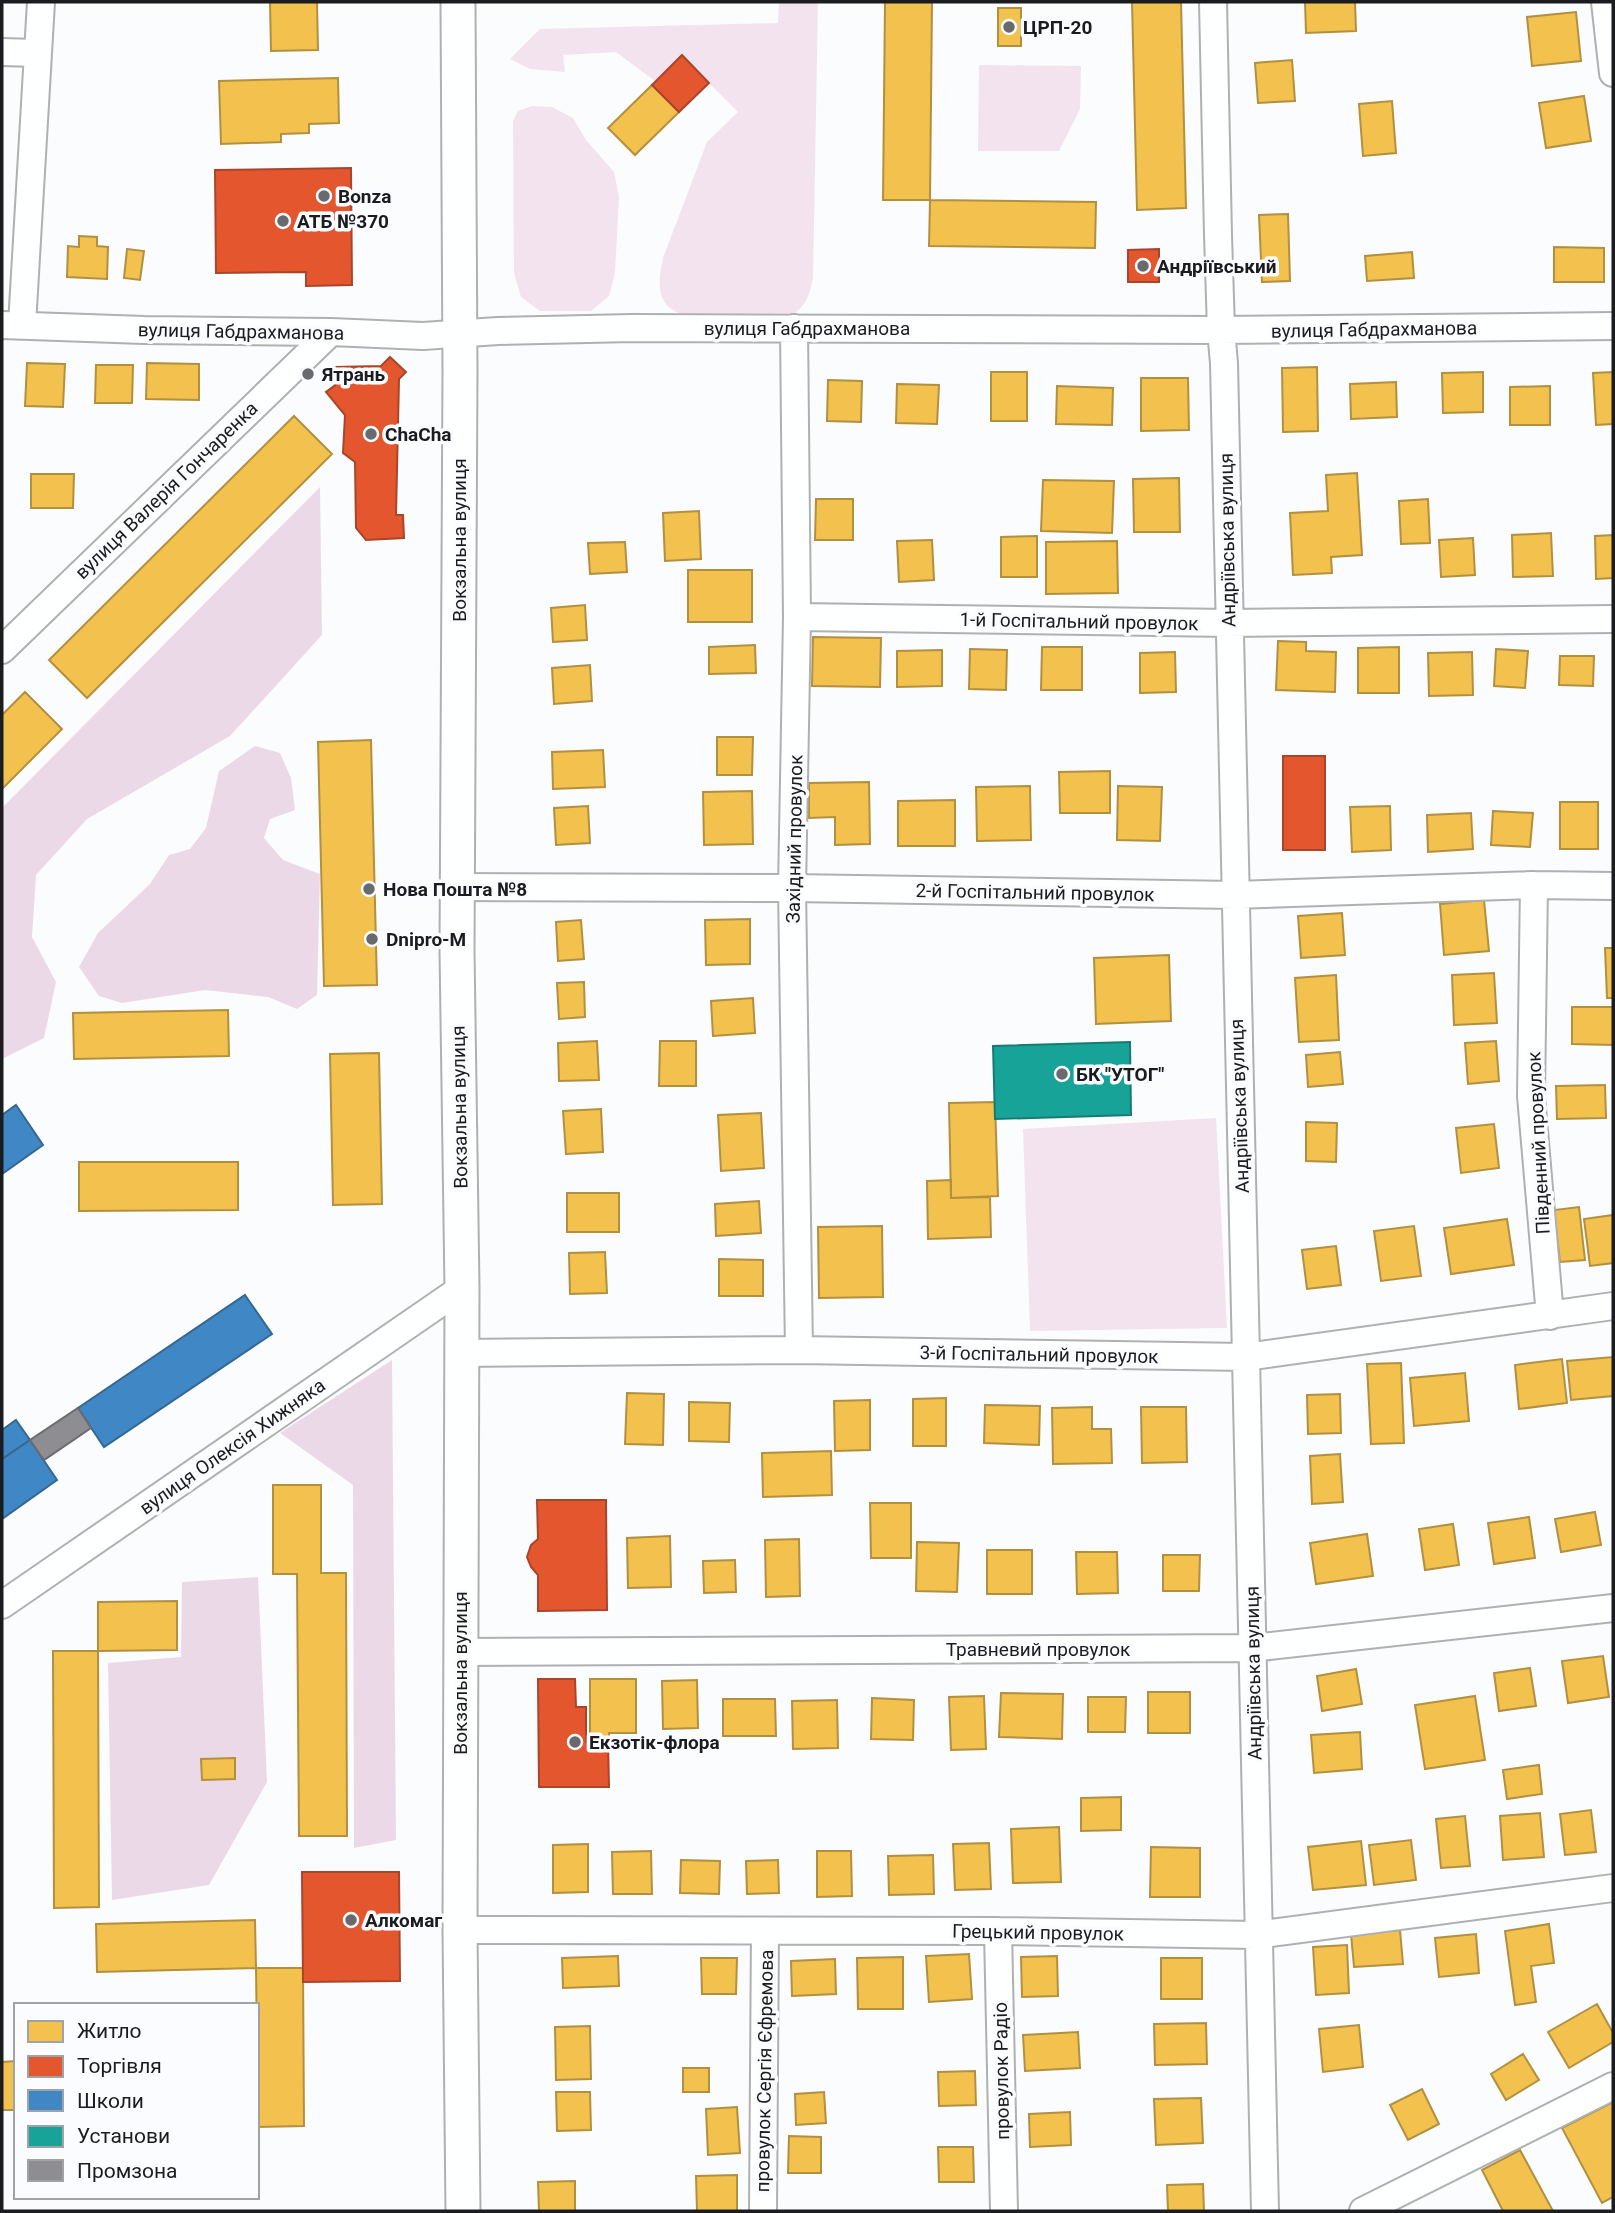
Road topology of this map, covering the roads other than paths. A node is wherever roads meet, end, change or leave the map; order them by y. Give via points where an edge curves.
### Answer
1 (41, 2) edge
2 (458, 2) edge
3 (1213, 2) edge
4 (1605, 2) edge
5 (2, 52) edge
6 (36, 53) junction
7 (1613, 72) edge
8 (12, 325) edge
9 (1613, 326) edge
10 (794, 328) junction
11 (1221, 330) junction
12 (331, 332) junction
13 (460, 333) junction
14 (797, 617) junction
15 (2, 619) edge
16 (1613, 619) edge
17 (31, 620) junction
18 (1228, 623) junction
19 (2, 650) edge
20 (1534, 885) junction
21 (1613, 886) edge
22 (457, 887) junction
23 (792, 888) junction
24 (1234, 895) junction
25 (462, 1288) junction
26 (1613, 1307) edge
27 (1550, 1316) junction
28 (799, 1350) junction
29 (460, 1353) junction
30 (1246, 1357) junction
31 (2, 1605) edge
32 (1613, 1608) edge
33 (1252, 1648) junction
34 (460, 1652) junction
35 (1613, 1888) edge
36 (460, 1930) junction
37 (765, 1931) junction
38 (998, 1931) junction
39 (1256, 1935) junction
40 (1613, 2087) edge
41 (463, 2211) edge
42 (763, 2211) edge
43 (1004, 2211) edge
44 (1265, 2211) edge
45 (1363, 2211) edge

1 - 6 street
2 - 13 main road, Вокзальна вулиця
3 - 11 street, Андріївська вулиця
4 - 7 street
5 - 6 street
6 - 8 street
8 - 12 street, вулиця Габдрахманова
9 - 11 street, вулиця Габдрахманова
10 - 11 street, вулиця Габдрахманова
10 - 13 street, вулиця Габдрахманова
10 - 14 street, Західний провулок
11 - 18 street, Андріївська вулиця
12 - 13 street, вулиця Габдрахманова
12 - 17 street, вулиця Валерія Гончаренка
13 - 22 main road, Вокзальна вулиця
14 - 18 street, 1-й Госпітальний провулок
14 - 23 street, Західний провулок
15 - 17 street
16 - 18 street, 1-й Госпітальний провулок
17 - 19 street, вулиця Валерія Гончаренка
18 - 24 street, Андріївська вулиця
20 - 21 street, 2-й Госпітальний провулок
20 - 24 street, 2-й Госпітальний провулок
20 - 27 street, Південний провулок via 1531,1096
22 - 23 street, 2-й Госпітальний провулок
22 - 25 main road, Вокзальна вулиця
23 - 24 street, 2-й Госпітальний провулок
23 - 28 street, Західний провулок
24 - 30 street, Андріївська вулиця
25 - 29 main road, Вокзальна вулиця
25 - 31 street, вулиця Олексія Хижняка
26 - 27 street, 3-й Госпітальний провулок
27 - 30 street, 3-й Госпітальний провулок
28 - 29 street, 3-й Госпітальний провулок
28 - 30 street, 3-й Госпітальний провулок
29 - 34 main road, Вокзальна вулиця
30 - 33 street, Андріївська вулиця
32 - 33 street, Травневий провулок
33 - 34 street, Травневий провулок
33 - 39 street, Андріївська вулиця
34 - 36 main road, Вокзальна вулиця
35 - 39 street, Грецький провулок
36 - 37 street, Грецький провулок
36 - 41 main road, Вокзальна вулиця
37 - 38 street, Грецький провулок
37 - 42 street, провулок Сергія Єфремова
38 - 39 street, Грецький провулок
38 - 43 street, провулок Радіо
39 - 44 street, Андріївська вулиця
40 - 45 street

